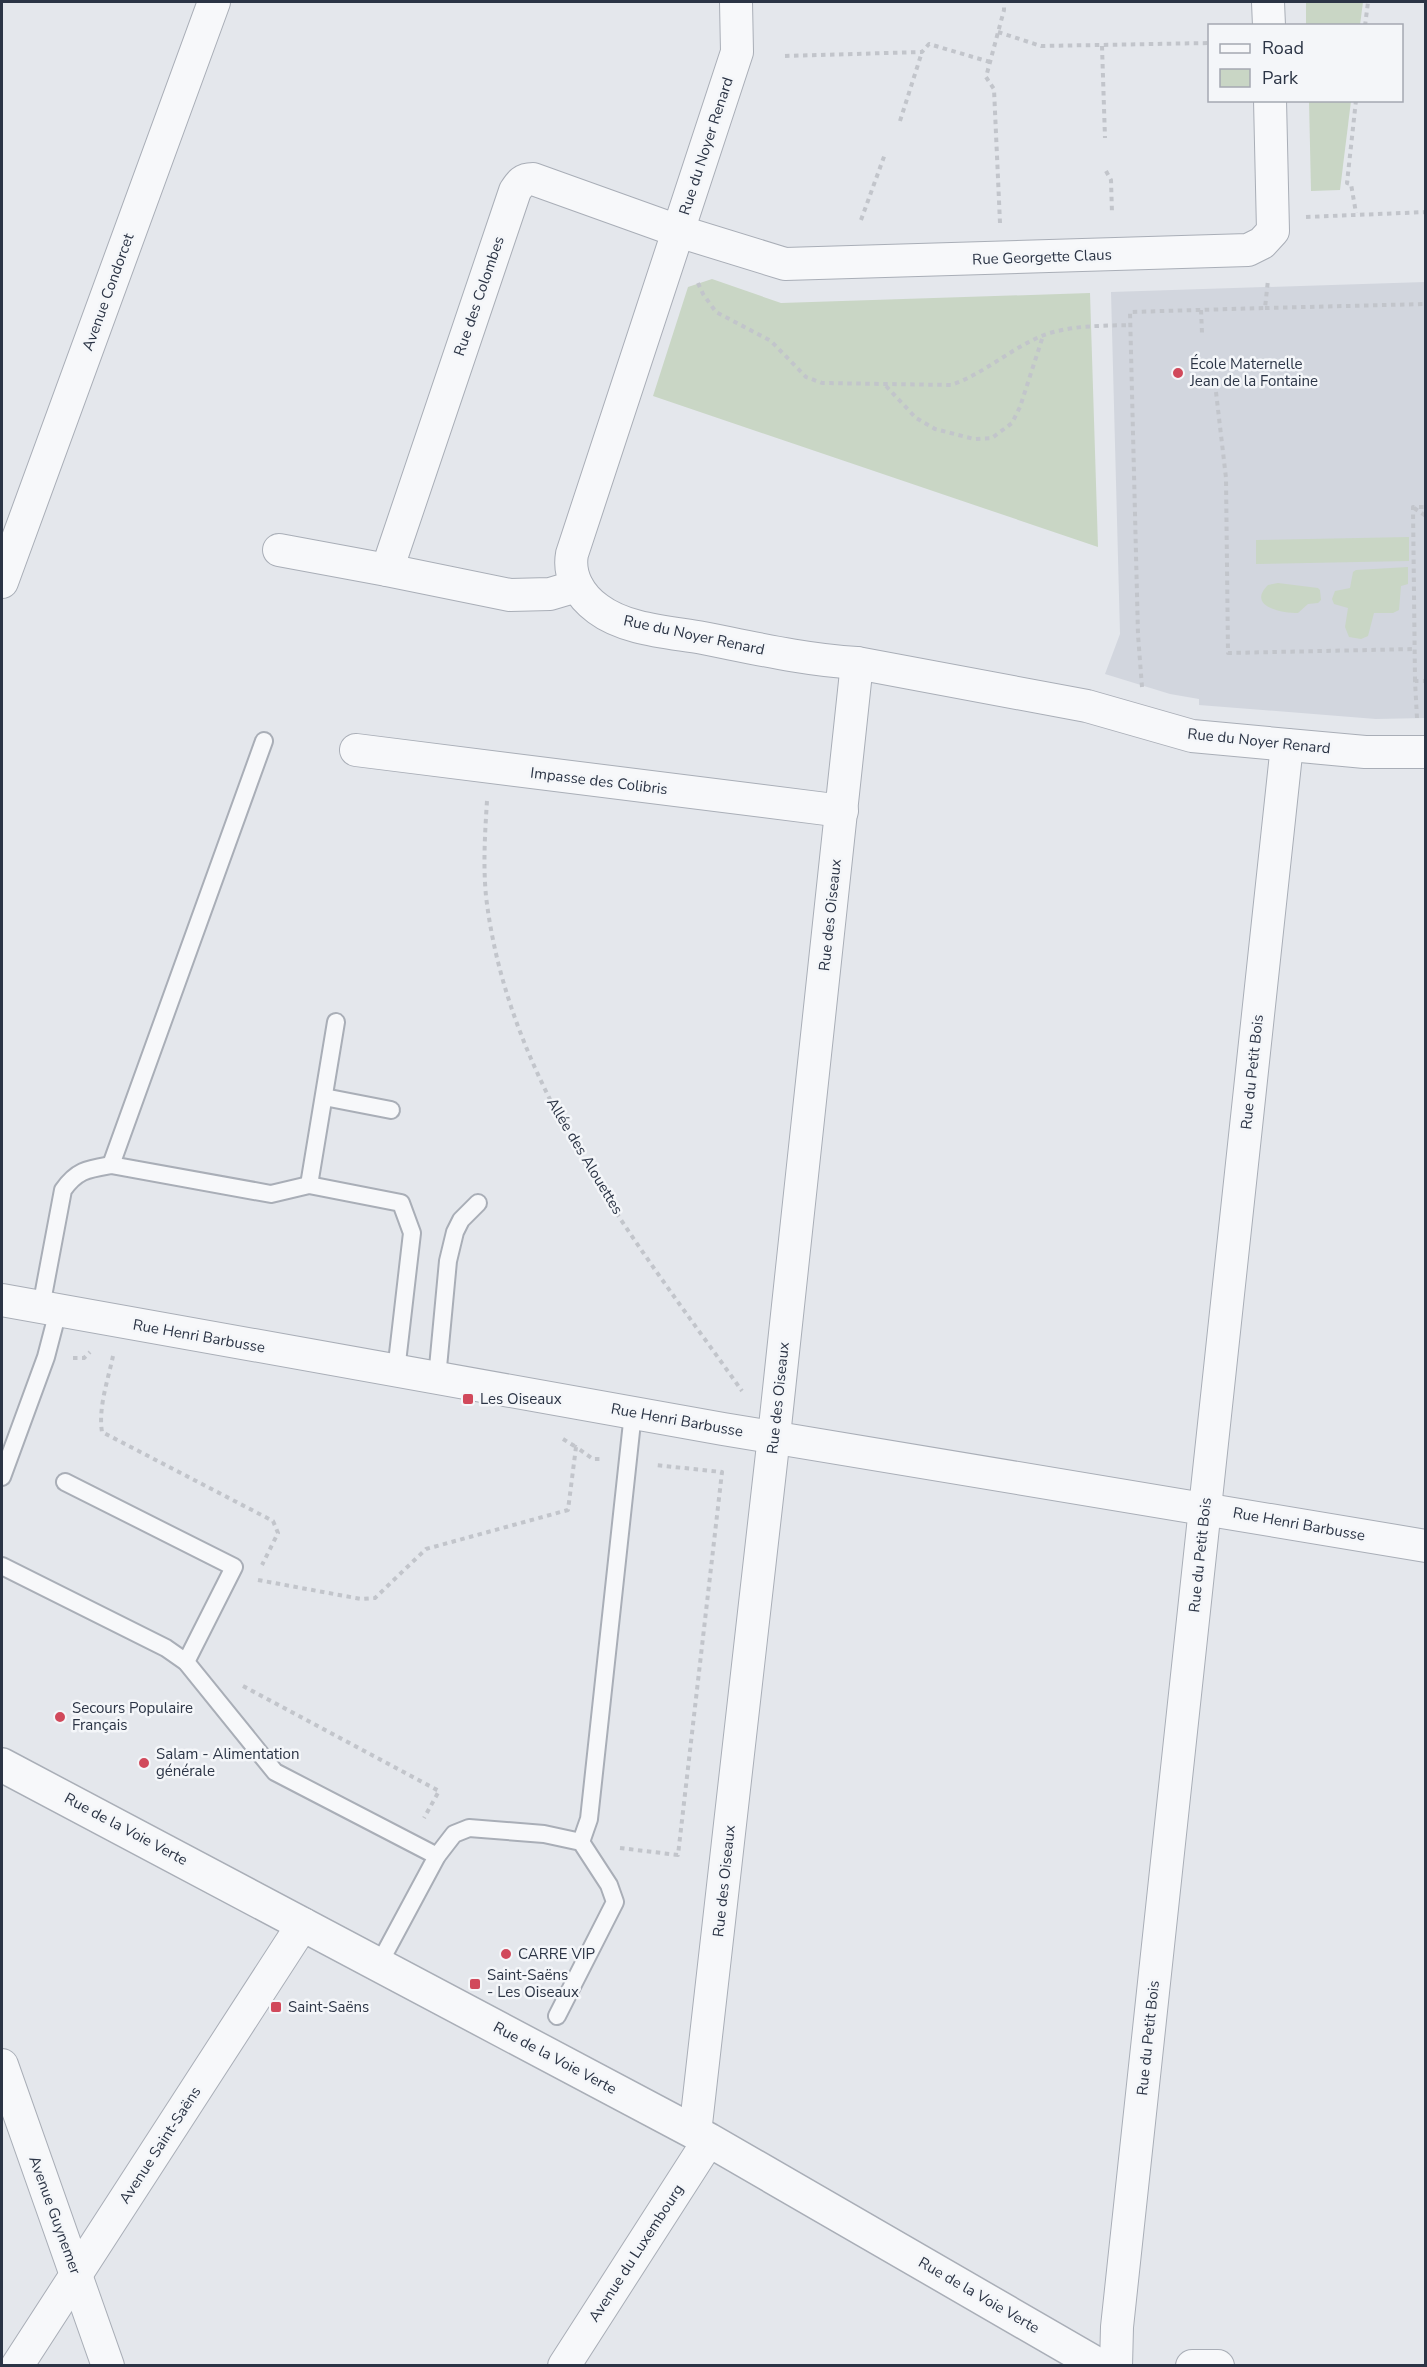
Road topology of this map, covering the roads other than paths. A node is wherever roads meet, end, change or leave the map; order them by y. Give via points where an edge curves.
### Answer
1 (214, 2) edge
2 (736, 2) edge
3 (1268, 2) edge
4 (1269, 24) edge
5 (1270, 102) edge
6 (678, 231) junction
7 (279, 550) dead end
8 (387, 570) junction
9 (2, 582) edge
10 (577, 586) junction
11 (857, 663) junction
12 (264, 741) dead end
13 (1287, 745) junction
14 (356, 750) dead end
15 (1425, 752) edge
16 (842, 811) junction
17 (336, 1022) dead end
18 (324, 1097) junction
19 (391, 1110) dead end
20 (111, 1165) junction
21 (309, 1185) junction
22 (478, 1203) dead end
23 (2, 1300) edge
24 (50, 1309) junction
25 (396, 1371) junction
26 (437, 1378) junction
27 (633, 1413) junction
28 (774, 1436) junction
29 (2, 1477) edge
30 (65, 1482) dead end
31 (1205, 1508) junction
32 (1425, 1546) edge
33 (2, 1566) edge
34 (186, 1662) junction
35 (2, 1765) edge
36 (581, 1842) junction
37 (437, 1856) junction
38 (303, 1924) junction
39 (379, 1964) junction
40 (556, 2016) dead end
41 (2, 2065) edge
42 (702, 2137) junction
43 (76, 2276) junction
44 (17, 2366) edge
45 (108, 2366) edge
46 (564, 2366) edge
47 (1100, 2366) edge
48 (1116, 2366) edge
49 (1192, 2366) edge
50 (1218, 2366) edge

1 - 9 street, Avenue Condorcet
2 - 6 street, Rue du Noyer Renard via 737,52
3 - 4 street
5 - 6 street, Rue Georgette Claus via 1273,231 1248,250 785,264
6 - 8 street, Rue des Colombes via 533,179 520,183
6 - 10 street, Rue du Noyer Renard via 574,545 570,562
7 - 8 street
8 - 10 street via 510,595 550,594
10 - 11 street, Rue du Noyer Renard via 599,610 620,621 822,661
11 - 13 street, Rue du Noyer Renard via 1087,706 1192,736
11 - 16 street, Rue des Oiseaux
12 - 20 lane
13 - 15 street, Rue du Noyer Renard via 1365,752
13 - 31 street, Rue du Petit Bois
14 - 16 street, Impasse des Colibris
16 - 28 street, Rue des Oiseaux
17 - 18 lane
18 - 19 lane
18 - 21 lane
20 - 21 lane via 271,1194
20 - 24 lane via 73,1175 63,1190
21 - 25 lane via 401,1203 412,1233
22 - 26 lane via 461,1220 448,1261
23 - 24 street, Rue Henri Barbusse
24 - 25 street, Rue Henri Barbusse
24 - 29 lane via 45,1356
25 - 26 street, Rue Henri Barbusse
26 - 27 street, Rue Henri Barbusse
27 - 28 street, Rue Henri Barbusse
27 - 36 lane via 589,1819
28 - 31 street, Rue Henri Barbusse
28 - 42 street, Rue des Oiseaux
30 - 34 lane via 234,1567
31 - 32 street, Rue Henri Barbusse
31 - 48 street, Rue du Petit Bois via 1117,2327
33 - 34 lane via 166,1648
34 - 37 lane via 275,1772
35 - 38 street, Rue de la Voie Verte
36 - 37 lane via 544,1834 469,1828 454,1834
36 - 40 lane via 609,1885 615,1902
37 - 39 lane
38 - 39 street, Rue de la Voie Verte
38 - 43 street, Avenue Saint-Saëns
39 - 42 street, Rue de la Voie Verte
41 - 43 street, Avenue Guynemer
42 - 46 street, Avenue du Luxembourg
42 - 47 street, Rue de la Voie Verte
43 - 44 street, Avenue Saint-Saëns
43 - 45 street, Avenue Guynemer
49 - 50 street

